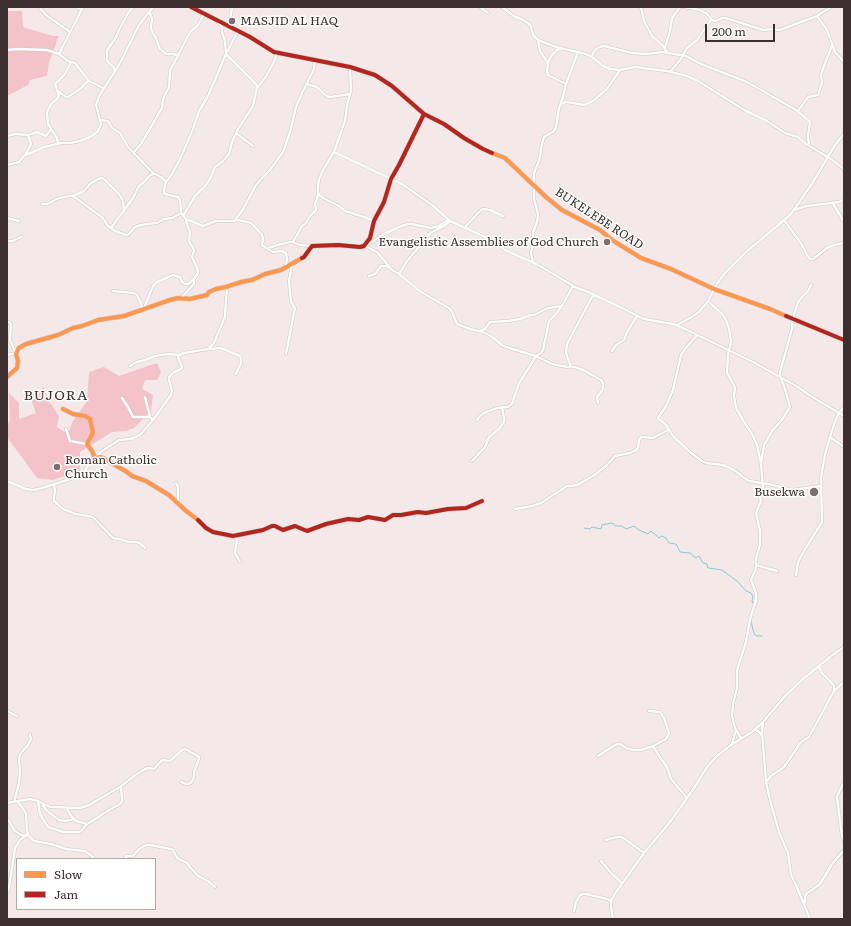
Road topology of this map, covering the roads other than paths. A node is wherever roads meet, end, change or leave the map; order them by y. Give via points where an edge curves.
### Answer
1 (39, 7) edge
2 (76, 7) edge
3 (133, 7) edge
4 (153, 7) edge
5 (191, 7) edge
6 (232, 7) edge
7 (480, 7) edge
8 (502, 7) edge
9 (641, 7) edge
10 (680, 7) edge
11 (684, 7) edge
12 (831, 7) edge
13 (691, 8) edge
14 (82, 9) edge
15 (150, 12) junction
16 (488, 13) dead end
17 (204, 14) junction
18 (817, 16) junction
19 (711, 20) junction
20 (218, 21) junction
21 (229, 27) junction
22 (238, 31) junction
23 (70, 32) junction
24 (538, 40) junction
25 (832, 44) junction
26 (563, 48) junction
27 (665, 49) junction
28 (7, 50) edge
29 (578, 52) junction
30 (668, 52) junction
31 (277, 53) junction
32 (59, 54) junction
33 (226, 54) junction
34 (178, 55) junction
35 (682, 55) junction
36 (592, 57) junction
37 (315, 60) junction
38 (71, 62) junction
39 (844, 62) edge
40 (548, 63) junction
41 (350, 67) junction
42 (620, 70) junction
43 (115, 71) junction
44 (670, 72) junction
45 (88, 80) junction
46 (306, 84) junction
47 (566, 84) junction
48 (103, 88) junction
49 (257, 88) junction
50 (58, 91) junction
51 (350, 94) junction
52 (560, 105) junction
53 (798, 111) junction
54 (424, 114) junction
55 (100, 120) junction
56 (51, 129) junction
57 (236, 134) junction
58 (844, 134) edge
59 (28, 135) junction
60 (7, 136) edge
61 (58, 144) junction
62 (253, 146) dead end
63 (809, 146) junction
64 (134, 152) junction
65 (334, 152) junction
66 (26, 155) junction
67 (828, 157) junction
68 (7, 165) edge
69 (844, 170) edge
70 (154, 174) junction
71 (391, 178) junction
72 (166, 182) junction
73 (534, 186) junction
74 (318, 193) junction
75 (73, 196) junction
76 (844, 200) edge
77 (832, 202) junction
78 (42, 204) dead end
79 (794, 210) junction
80 (124, 211) junction
81 (182, 214) junction
82 (502, 216) dead end
83 (7, 218) edge
84 (186, 219) junction
85 (449, 220) junction
86 (784, 220) junction
87 (19, 221) dead end
88 (234, 221) junction
89 (374, 221) junction
90 (844, 222) edge
91 (465, 227) junction
92 (112, 228) junction
93 (21, 237) dead end
94 (7, 241) edge
95 (293, 242) junction
96 (844, 243) edge
97 (311, 246) junction
98 (366, 246) junction
99 (267, 249) junction
100 (533, 263) junction
101 (292, 264) junction
102 (286, 267) junction
103 (390, 268) junction
104 (399, 274) junction
105 (369, 276) dead end
106 (194, 279) junction
107 (811, 285) dead end
108 (573, 286) junction
109 (226, 287) junction
110 (714, 289) junction
111 (113, 291) dead end
112 (594, 295) junction
113 (181, 298) junction
114 (708, 302) junction
115 (562, 306) junction
116 (143, 309) junction
117 (636, 316) junction
118 (793, 318) junction
119 (7, 321) edge
120 (676, 325) junction
121 (479, 331) junction
122 (697, 335) junction
123 (844, 340) edge
124 (208, 349) junction
125 (730, 350) junction
126 (612, 351) dead end
127 (16, 354) junction
128 (286, 354) dead end
129 (7, 355) edge
130 (180, 355) junction
131 (536, 356) junction
132 (130, 366) dead end
133 (571, 367) junction
134 (236, 374) dead end
135 (7, 377) edge
136 (781, 379) junction
137 (145, 397) dead end
138 (122, 398) dead end
139 (598, 403) dead end
140 (502, 407) junction
141 (844, 407) edge
142 (63, 408) dead end
143 (839, 413) junction
144 (844, 416) edge
145 (150, 417) junction
146 (154, 420) junction
147 (477, 420) dead end
148 (66, 429) dead end
149 (668, 430) junction
150 (830, 437) junction
151 (86, 444) junction
152 (844, 447) edge
153 (95, 458) junction
154 (472, 461) dead end
155 (761, 464) junction
156 (7, 481) edge
157 (176, 483) dead end
158 (763, 483) junction
159 (54, 485) junction
160 (821, 486) junction
161 (482, 501) dead end
162 (178, 503) junction
163 (515, 509) dead end
164 (233, 536) junction
165 (145, 548) dead end
166 (240, 562) dead end
167 (756, 565) junction
168 (777, 571) dead end
169 (796, 575) dead end
170 (844, 647) edge
171 (819, 666) junction
172 (844, 682) edge
173 (834, 691) junction
174 (7, 711) edge
175 (649, 711) dead end
176 (17, 716) dead end
177 (762, 722) junction
178 (736, 729) junction
179 (755, 729) junction
180 (30, 734) dead end
181 (762, 736) junction
182 (741, 738) junction
183 (732, 744) junction
184 (653, 746) junction
185 (598, 756) dead end
186 (181, 782) dead end
187 (766, 782) junction
188 (844, 782) edge
189 (120, 787) junction
190 (687, 798) junction
191 (16, 802) junction
192 (40, 802) junction
193 (7, 803) edge
194 (66, 808) junction
195 (7, 818) edge
196 (74, 819) junction
197 (87, 824) junction
198 (843, 825) edge
199 (27, 835) junction
200 (606, 840) dead end
201 (844, 841) edge
202 (844, 850) edge
203 (644, 853) junction
204 (94, 858) edge
205 (125, 858) edge
206 (601, 861) dead end
207 (622, 883) junction
208 (215, 887) dead end
209 (7, 893) edge
210 (607, 898) junction
211 (612, 898) junction
212 (611, 901) junction
213 (805, 905) junction
214 (574, 911) dead end
215 (613, 919) edge
216 (810, 919) edge

1 - 23 street
2 - 14 street
3 - 43 street via 107,50 107,61
4 - 15 street
5 - 17 street, BUKELEBE ROAD
6 - 21 street
7 - 16 street
8 - 24 street via 529,24
9 - 27 street via 649,31
10 - 27 street via 672,18
11 - 13 street
12 - 18 street
13 - 19 street via 707,14
14 - 23 street
15 - 34 street via 152,32 160,50 166,54
15 - 43 street via 138,27
17 - 20 street, BUKELEBE ROAD
17 - 34 street via 190,32
18 - 19 street via 779,30 748,26 726,18
18 - 25 street via 827,30
19 - 35 street
20 - 21 street, BUKELEBE ROAD
20 - 33 street via 225,39
21 - 22 street, BUKELEBE ROAD
22 - 31 street, BUKELEBE ROAD
22 - 33 street
23 - 32 street
24 - 26 street
24 - 40 street via 540,51
25 - 39 street
25 - 53 street via 821,75 822,82 818,95 808,98
26 - 29 street
26 - 40 street via 557,50
27 - 30 street
28 - 32 street via 47,50
29 - 36 street
29 - 47 street
30 - 35 street
30 - 36 street via 641,54 600,46 594,50
31 - 37 street, BUKELEBE ROAD
31 - 49 street via 264,80
32 - 38 street
33 - 49 street via 254,81
33 - 72 street via 180,160
34 - 64 street via 170,72 169,87 162,108
35 - 44 street
35 - 53 street via 747,82
36 - 42 street via 608,68
37 - 41 street, BUKELEBE ROAD
37 - 46 street via 314,69
38 - 45 street via 75,63
38 - 50 street via 55,85
40 - 47 street via 548,74
41 - 51 street
41 - 54 street, BUKELEBE ROAD via 381,79
42 - 44 street via 635,67
42 - 52 street via 607,89 589,103 584,105 566,102
43 - 48 street
44 - 63 street via 698,81 785,133 798,137
45 - 48 street
45 - 50 street via 68,97
46 - 51 street via 317,87 330,97
46 - 88 street via 283,152 256,185
47 - 52 street
48 - 55 street via 96,104
49 - 57 street via 253,106
50 - 56 street via 59,97 47,112
51 - 65 street via 345,121
52 - 73 street via 556,128 544,138 534,173
53 - 63 street via 810,122
54 - 71 street
54 - 73 street, BUKELEBE ROAD via 483,149 505,158
55 - 61 street via 100,128 92,136 76,142
55 - 64 street via 109,122
56 - 59 street via 46,136 37,132
56 - 61 street
57 - 62 street
57 - 81 street via 229,154 215,167 206,185
58 - 67 street
59 - 60 street
59 - 66 street via 32,144
61 - 66 street
63 - 67 street
64 - 70 street
65 - 71 street
65 - 74 street via 319,179
66 - 68 street via 19,162
67 - 69 street
67 - 79 street
70 - 72 street
70 - 80 street via 139,186
71 - 85 street via 418,194
71 - 89 street via 384,202
72 - 81 street via 164,193 179,198
73 - 100 street via 538,214 533,232
73 - 110 street, BUKELEBE ROAD via 562,210 600,230 641,258
74 - 89 street via 346,212
74 - 95 street via 316,211 302,226
75 - 78 street
75 - 80 street via 84,191 98,179 103,179 121,197
75 - 92 street via 103,218
76 - 77 street
77 - 79 street
77 - 90 street
79 - 86 street
80 - 92 street
81 - 84 street
81 - 92 street via 164,219 158,224 135,227 127,235
82 - 91 street via 482,209
83 - 87 street
84 - 88 street via 203,226 216,221
84 - 106 street via 189,241 194,250 192,257 198,270
85 - 91 street
85 - 98 street via 431,228 412,224 398,227 382,234
85 - 104 street via 426,237
86 - 96 street via 810,259 826,248
86 - 110 street via 742,256 719,280
88 - 99 street via 240,220 255,226 262,237 262,245
89 - 98 street
91 - 100 street
93 - 94 street
95 - 97 street
95 - 99 street
97 - 98 street
97 - 101 street via 304,257
98 - 103 street via 380,254
99 - 102 street via 286,253
100 - 108 street
101 - 102 street
101 - 128 street via 289,281 294,308
102 - 109 street
103 - 104 street
103 - 105 street via 381,266 375,274
104 - 121 street via 421,292 449,308 457,324
106 - 113 street via 193,285
106 - 116 street via 188,284 173,275 157,282
107 - 118 street via 798,302
108 - 112 street
108 - 115 street
109 - 113 street via 216,289 207,295 190,299
109 - 124 street via 228,292 224,320
110 - 114 street
110 - 118 street, BUKELEBE ROAD
111 - 116 street via 134,293
112 - 117 street
112 - 133 street via 568,344 566,352
113 - 116 street
114 - 120 street via 695,315
114 - 125 street via 726,320 731,336
115 - 121 street via 548,308 520,319 490,322 485,329
115 - 131 street via 549,321 544,348
116 - 127 street via 124,316 98,320 26,344 19,348
117 - 120 street
117 - 126 street via 624,340
118 - 123 street, BUKELEBE ROAD
118 - 136 street
119 - 127 street via 11,324 10,340
120 - 122 street
121 - 131 street via 506,347
122 - 125 street
122 - 149 street via 681,356 673,390 658,418
124 - 130 street
124 - 134 street via 221,348 240,356 241,363
125 - 136 street
125 - 155 street via 727,373 735,387 736,406 751,432
127 - 129 street
127 - 135 street via 17,368
130 - 132 street via 155,356
130 - 146 street via 178,357 182,368 174,372 169,379 172,394
131 - 133 street via 552,364
131 - 140 street via 519,384 512,404
133 - 139 street via 585,371 602,381 603,389 596,398
136 - 143 street
136 - 155 street via 790,407 764,445
137 - 145 street
138 - 145 street via 133,417
140 - 147 street via 484,413
140 - 154 street via 504,422 489,437 485,447
141 - 143 street
142 - 151 street via 90,419 93,432
143 - 144 street
143 - 150 street
145 - 146 street
146 - 153 street via 140,435 119,440
148 - 151 street via 70,440
149 - 158 street via 702,461 723,465 746,479
149 - 163 street via 653,438 641,437 636,450 615,456 593,476 577,485 567,486 541,503
150 - 152 street
150 - 160 street
151 - 153 street
153 - 159 street via 80,476
153 - 162 street via 103,458 132,476 146,481
155 - 158 street
156 - 159 street via 31,490
157 - 162 street
158 - 160 street via 792,490
158 - 167 street via 761,501 756,511 760,541
159 - 165 street via 54,502 63,509 93,517 113,538 136,542
160 - 169 street via 822,522 798,562
161 - 164 street via 466,508 393,515 384,520 368,517 359,520 348,519 307,531 295,526 284,530 272,526
162 - 164 street via 211,532
164 - 166 street via 237,540 235,553
167 - 168 street
167 - 178 street via 751,580 756,604 737,670 732,716
170 - 171 street
171 - 173 street via 834,686
171 - 177 street
172 - 173 street
173 - 187 street via 808,738 801,742 783,768
174 - 176 street
175 - 184 street via 661,713 669,733 666,739
177 - 179 street
177 - 181 street
178 - 182 street
178 - 183 street
179 - 181 street
179 - 182 street
180 - 191 street via 31,739 19,757
181 - 187 street
182 - 183 street
183 - 190 street via 707,767
184 - 185 street via 633,750 619,744
184 - 190 street via 671,779
186 - 189 street via 191,783 199,759 185,749 170,761 162,760 154,769 145,769
187 - 213 street via 779,832 788,853 791,875
188 - 198 street via 837,797
189 - 194 street via 90,805 78,809
189 - 197 street via 120,804
190 - 203 street
191 - 192 street
191 - 193 street
191 - 199 street via 26,814
192 - 194 street via 50,807
192 - 196 street via 59,820
192 - 197 street via 40,814 48,827 63,832 80,832
194 - 196 street
195 - 199 street via 15,831
196 - 197 street
198 - 201 street
199 - 204 street via 36,842 85,851
199 - 209 street via 20,840 15,849
200 - 203 street via 622,837
202 - 213 street via 820,884 805,895
203 - 207 street
205 - 208 street via 133,856 146,845 171,849 177,858 187,863 198,876
206 - 207 street
207 - 211 street
210 - 211 street
210 - 212 street
210 - 214 street via 580,895
211 - 212 street
212 - 215 street
213 - 216 street

